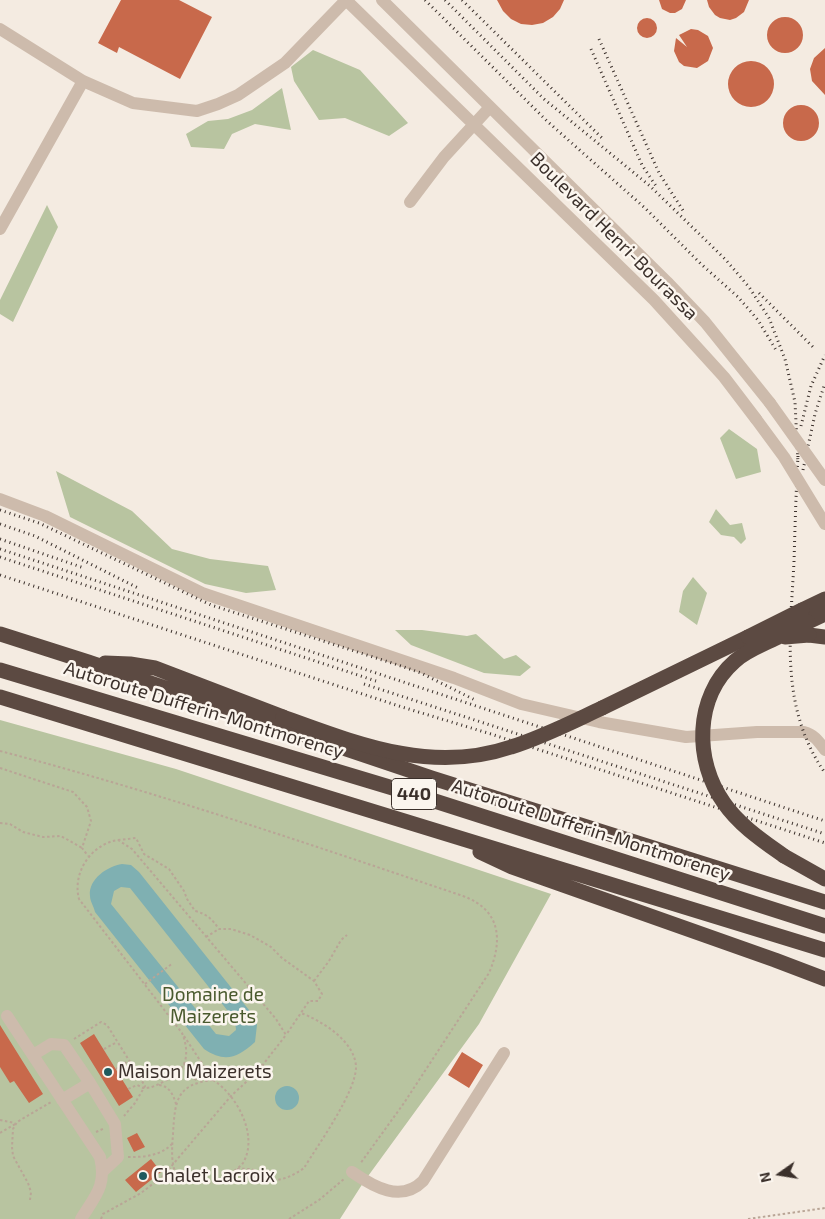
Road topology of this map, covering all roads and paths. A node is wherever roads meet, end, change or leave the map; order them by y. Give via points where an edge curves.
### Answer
1 (346, 0) edge
2 (382, 0) edge
3 (0, 29) edge
4 (83, 81) junction
5 (490, 106) junction
6 (475, 125) junction
7 (410, 202) dead end
8 (0, 229) edge
9 (825, 480) edge
10 (0, 499) edge
11 (825, 524) edge
12 (825, 599) edge
13 (825, 614) edge
14 (806, 622) junction
15 (0, 634) edge
16 (825, 637) edge
17 (88, 662) junction
18 (0, 670) edge
19 (0, 698) edge
20 (825, 750) edge
21 (0, 751) edge
22 (0, 768) edge
23 (0, 823) edge
24 (424, 827) junction
25 (118, 840) junction
26 (82, 848) junction
27 (88, 856) junction
28 (825, 879) edge
29 (825, 902) edge
30 (825, 926) edge
31 (219, 929) junction
32 (347, 934) dead end
33 (206, 937) junction
34 (825, 950) edge
35 (775, 960) junction
36 (173, 963) dead end
37 (825, 974) edge
38 (825, 979) edge
39 (314, 981) junction
40 (145, 984) junction
41 (300, 1013) junction
42 (7, 1016) dead end
43 (182, 1034) junction
44 (286, 1035) junction
45 (117, 1041) junction
46 (64, 1045) junction
47 (104, 1050) dead end
48 (504, 1053) dead end
49 (33, 1055) junction
50 (129, 1060) junction
51 (184, 1063) junction
52 (116, 1069) dead end
53 (213, 1080) junction
54 (198, 1082) junction
55 (90, 1083) junction
56 (156, 1084) junction
57 (144, 1088) junction
58 (128, 1089) dead end
59 (231, 1096) junction
60 (61, 1098) junction
61 (176, 1105) junction
62 (0, 1120) edge
63 (17, 1122) junction
64 (115, 1124) junction
65 (84, 1132) junction
66 (0, 1133) edge
67 (172, 1144) junction
68 (118, 1157) junction
69 (172, 1164) junction
70 (237, 1169) junction
71 (103, 1171) junction
72 (352, 1172) junction
73 (30, 1200) dead end
74 (825, 1208) edge
75 (81, 1219) edge
76 (101, 1219) edge
77 (289, 1219) edge
78 (748, 1219) edge

1 - 4 street via 286,63 238,95 218,104 197,110 133,103
1 - 6 street, Boulevard Henri-Bourassa
2 - 5 street, Boulevard Henri-Bourassa
3 - 4 street
4 - 8 street
5 - 6 street
5 - 9 street, Boulevard Henri-Bourassa, bridge via 705,322 770,403
6 - 7 street via 444,157
6 - 11 street, Boulevard Henri-Bourassa, bridge via 654,300 718,370 784,457
10 - 20 street via 45,516 202,593 454,678 521,704 686,737 804,732 818,740
12 - 14 highway
13 - 14 highway
14 - 16 highway
14 - 17 highway, bridge via 536,738 510,748 459,758 377,749 155,668
14 - 28 highway, bridge via 792,635 752,649 724,673 708,704 701,740 708,772 725,804 742,823 784,856
15 - 17 highway
17 - 29 highway via 432,778
18 - 30 highway, Autoroute Dufferin-Montmorency / 440 via 416,795
19 - 24 highway, 440
21 - 72 path via 90,774 240,820 463,896 486,911 494,923 498,941 496,958 489,973 404,1103
22 - 26 path via 73,792 88,807 92,821
23 - 26 path via 43,836 62,836
24 - 34 highway, 440
24 - 35 highway via 512,866
25 - 27 path via 110,841
25 - 31 path via 136,838 144,854 169,869 195,911 205,913
25 - 33 path via 132,849
26 - 27 path
27 - 40 path via 77,882 79,899
31 - 33 path
31 - 39 path via 231,929 271,947
32 - 39 path
33 - 44 path
35 - 37 highway
35 - 38 highway
36 - 40 path
39 - 41 path via 322,994 318,1001 309,1001
40 - 43 path
41 - 44 path
41 - 70 path via 326,1025 350,1050 356,1065 348,1095 304,1168 295,1175 269,1181 253,1169
42 - 49 street
43 - 51 path via 186,1042
43 - 53 path
44 - 59 path via 258,1071
45 - 46 path via 101,1022
45 - 47 path
45 - 50 path
46 - 49 street via 51,1044
46 - 55 street
48 - 72 street via 416,1188 394,1192 370,1184
49 - 60 street
50 - 52 path
50 - 57 path
51 - 54 path via 187,1074
51 - 56 path via 177,1073
53 - 54 path
53 - 59 path
54 - 61 path via 186,1089
55 - 60 street
55 - 64 street
56 - 57 path
56 - 61 path via 169,1090
57 - 58 path via 137,1085
57 - 64 path via 136,1104
59 - 69 path
59 - 70 path via 245,1121 248,1142 243,1162
60 - 63 path
60 - 65 street
61 - 67 path
62 - 63 path
63 - 66 path
63 - 73 path via 12,1138 13,1156 28,1183
64 - 65 path
64 - 68 street
65 - 71 street via 100,1157
67 - 68 path via 155,1155
67 - 69 path
68 - 71 street
69 - 70 path via 175,1172 183,1177 208,1184 225,1179
69 - 76 path via 163,1176 141,1193 103,1214
71 - 75 street via 101,1187
72 - 77 path via 319,1200
74 - 78 path

